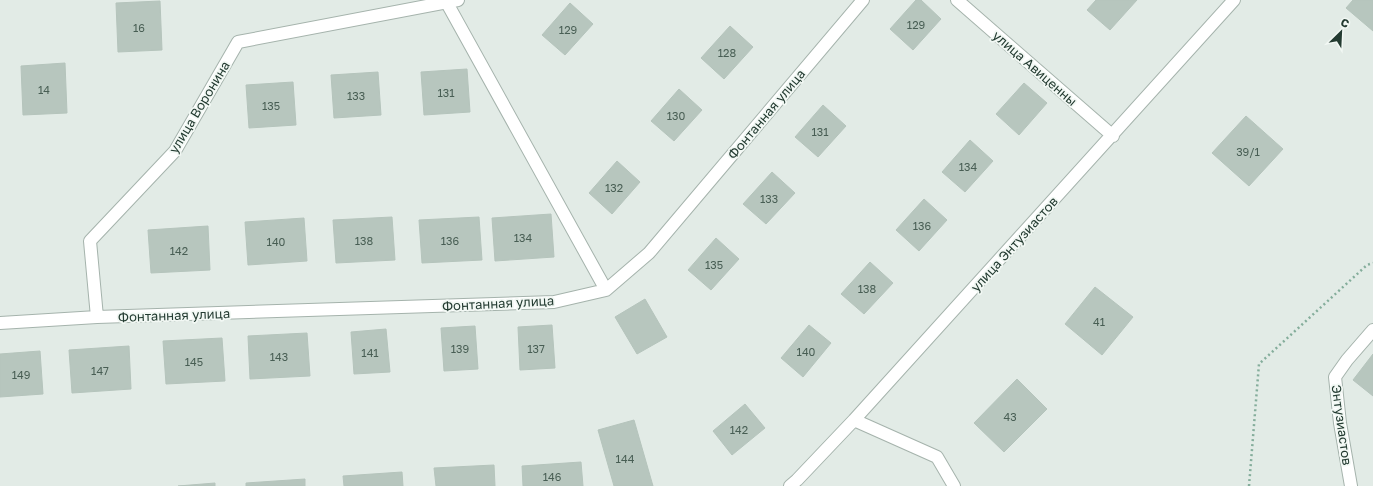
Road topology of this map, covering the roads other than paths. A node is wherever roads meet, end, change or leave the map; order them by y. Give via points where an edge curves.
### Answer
1 (863, 0) edge
2 (957, 0) edge
3 (1234, 0) edge
4 (452, 1) edge
5 (1113, 136) junction
6 (606, 290) junction
7 (97, 317) junction
8 (0, 323) edge
9 (1373, 330) edge
10 (854, 420) junction
11 (790, 486) edge
12 (954, 486) edge
13 (1351, 486) edge

1 - 6 street, Фонтанная улица via 649,253
2 - 5 street, улица Авиценны
3 - 5 street, улица Энтузиастов
4 - 6 street
4 - 7 street, улица Воронина via 238,42 175,151 90,241
5 - 10 street, улица Энтузиастов
6 - 7 street, Фонтанная улица via 554,302
7 - 8 street
9 - 13 street, Энтузиастов via 1335,377
10 - 11 street, улица Энтузиастов
10 - 12 street via 937,457

